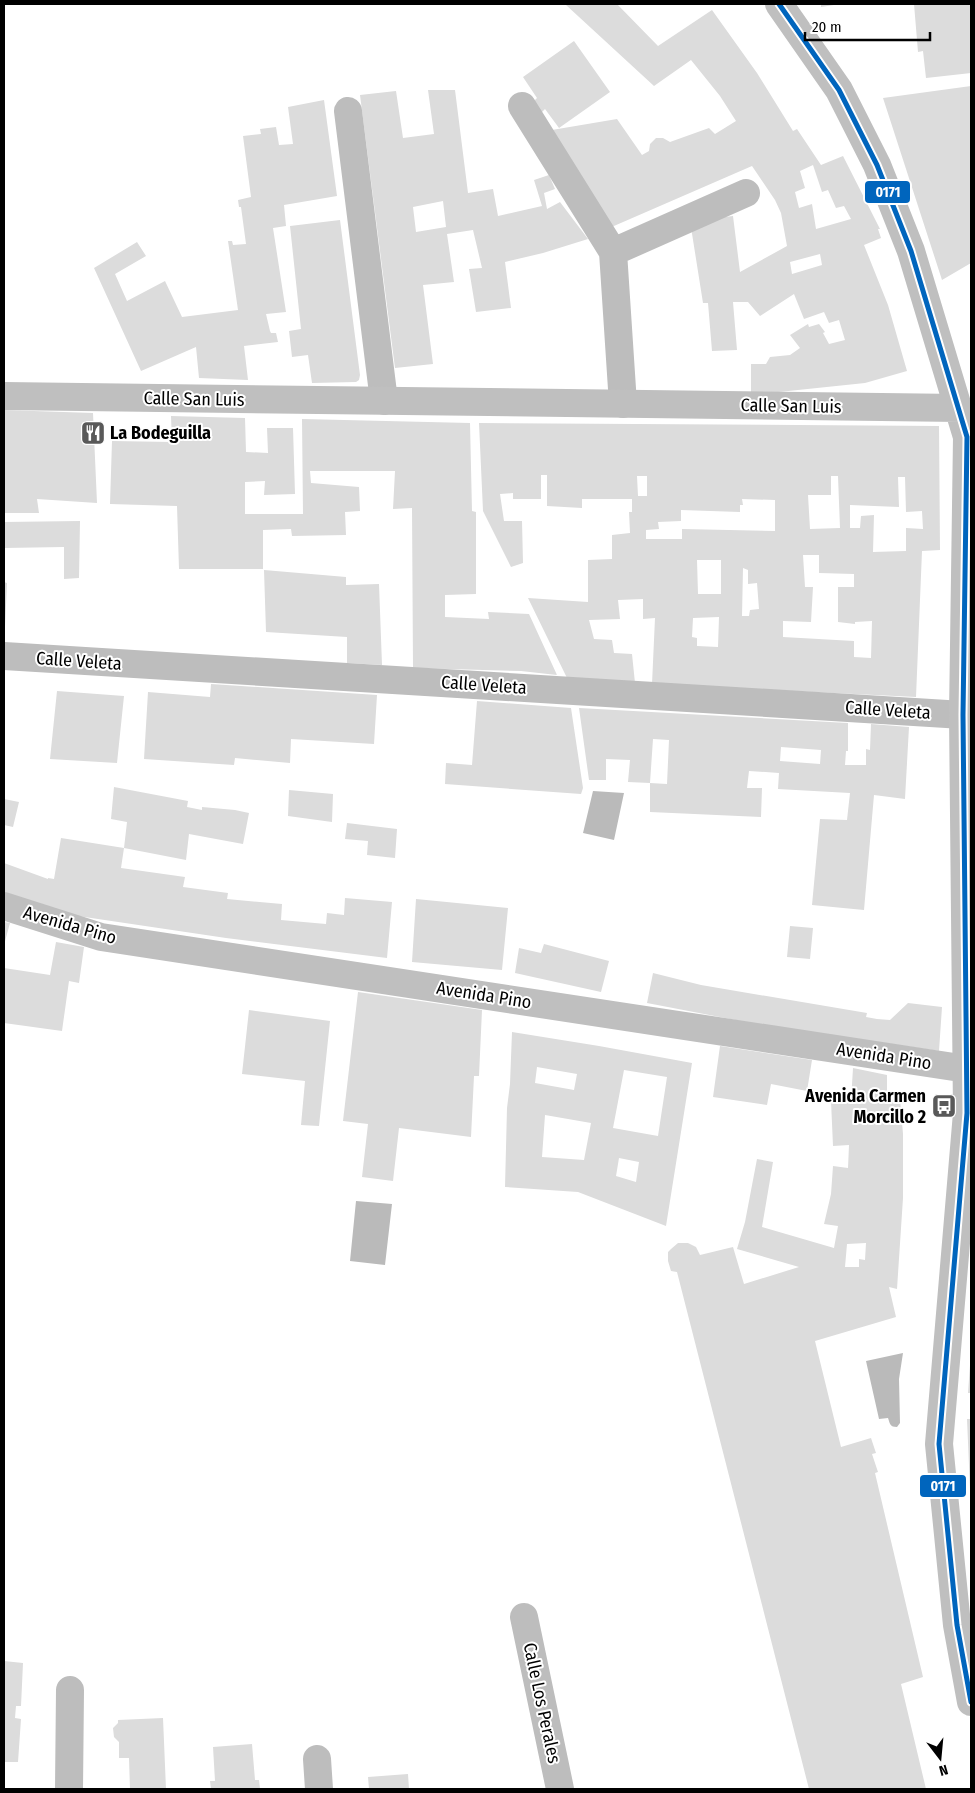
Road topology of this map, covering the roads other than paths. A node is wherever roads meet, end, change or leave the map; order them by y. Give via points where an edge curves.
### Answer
1 (779, 4) edge
2 (522, 106) dead end
3 (348, 111) dead end
4 (746, 193) dead end
5 (613, 252) junction
6 (4, 396) edge
7 (384, 401) junction
8 (623, 404) junction
9 (960, 408) junction
10 (969, 437) edge
11 (4, 656) edge
12 (963, 715) junction
13 (4, 906) edge
14 (967, 1069) junction
15 (969, 1114) edge
16 (524, 1616) dead end
17 (70, 1690) dead end
18 (971, 1702) edge
19 (317, 1759) dead end
20 (69, 1789) edge
21 (319, 1789) edge
22 (560, 1789) edge

1 - 9 street via 839,90 877,165 911,251
2 - 5 street
3 - 7 street
4 - 5 street
5 - 8 street
6 - 7 street, Calle San Luis
7 - 8 street, Calle San Luis
8 - 9 street, Calle San Luis
9 - 10 street
10 - 12 street
11 - 12 street, Calle Veleta
12 - 14 street
13 - 14 street, Avenida Pino via 101,937
14 - 15 street
15 - 18 street via 940,1444 957,1625
16 - 22 street, Calle Los Perales
17 - 20 street
19 - 21 street

